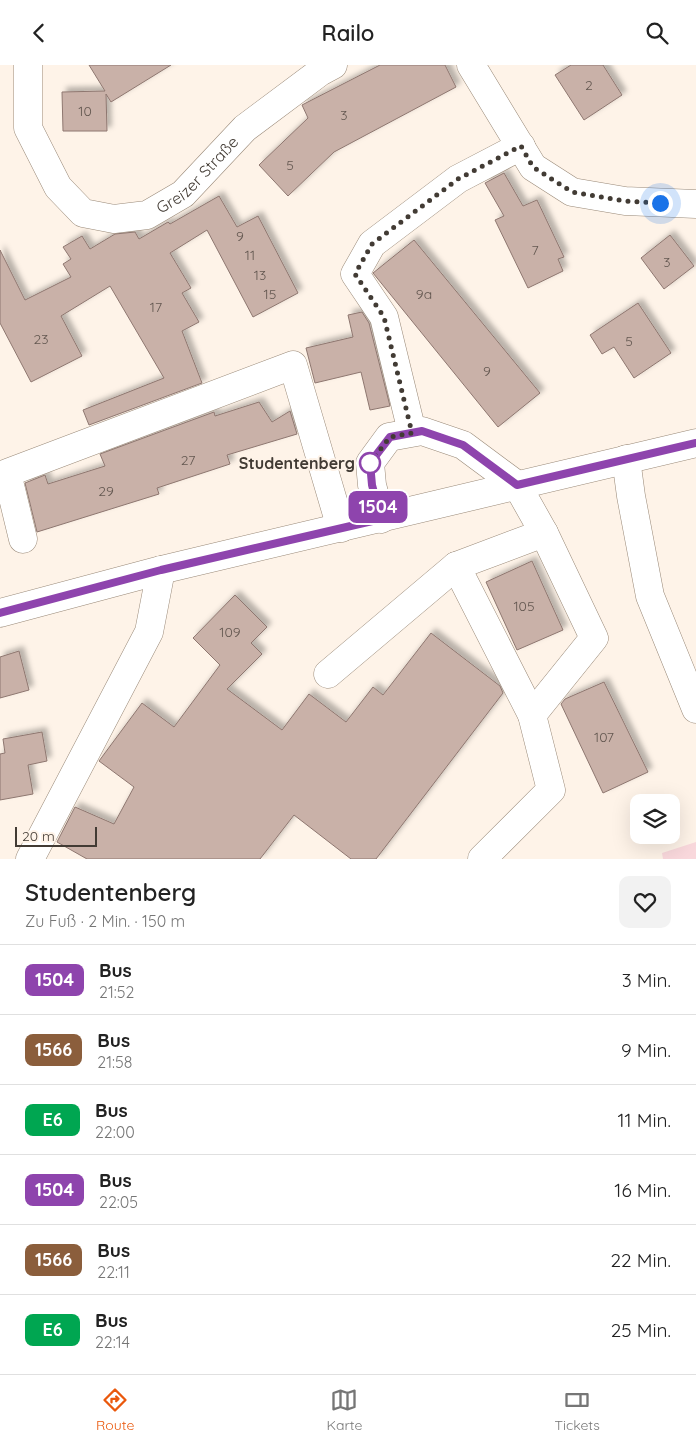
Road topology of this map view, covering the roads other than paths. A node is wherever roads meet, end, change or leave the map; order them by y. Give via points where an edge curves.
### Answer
1 (28, 65) edge
2 (334, 65) edge
3 (471, 65) edge
4 (521, 146) junction
5 (696, 204) edge
6 (412, 433) junction
7 (696, 443) edge
8 (626, 459) junction
9 (517, 485) junction
10 (381, 519) junction
11 (341, 528) junction
12 (544, 533) junction
13 (22, 539) dead end
14 (456, 566) junction
15 (161, 570) junction
16 (0, 613) edge
17 (328, 674) dead end
18 (696, 709) edge
19 (532, 715) junction
20 (30, 859) edge
21 (482, 859) edge

1 - 2 street, Greizer Straße via 28,128 58,187 83,213 114,219 147,215 183,194 245,128
3 - 4 street
4 - 5 street via 533,167 572,192 625,201
4 - 6 street via 458,179 372,244 355,274 384,317
6 - 9 street via 422,431 463,445
6 - 10 street via 390,437 370,463
7 - 8 street
8 - 9 street
8 - 18 street via 650,597
9 - 10 street
9 - 12 street
10 - 11 street
11 - 13 street via 292,365 7,473
11 - 15 street
12 - 14 street
12 - 19 street via 594,638
14 - 17 street
14 - 19 street
15 - 16 street
15 - 20 street via 149,632
19 - 21 street via 550,790

